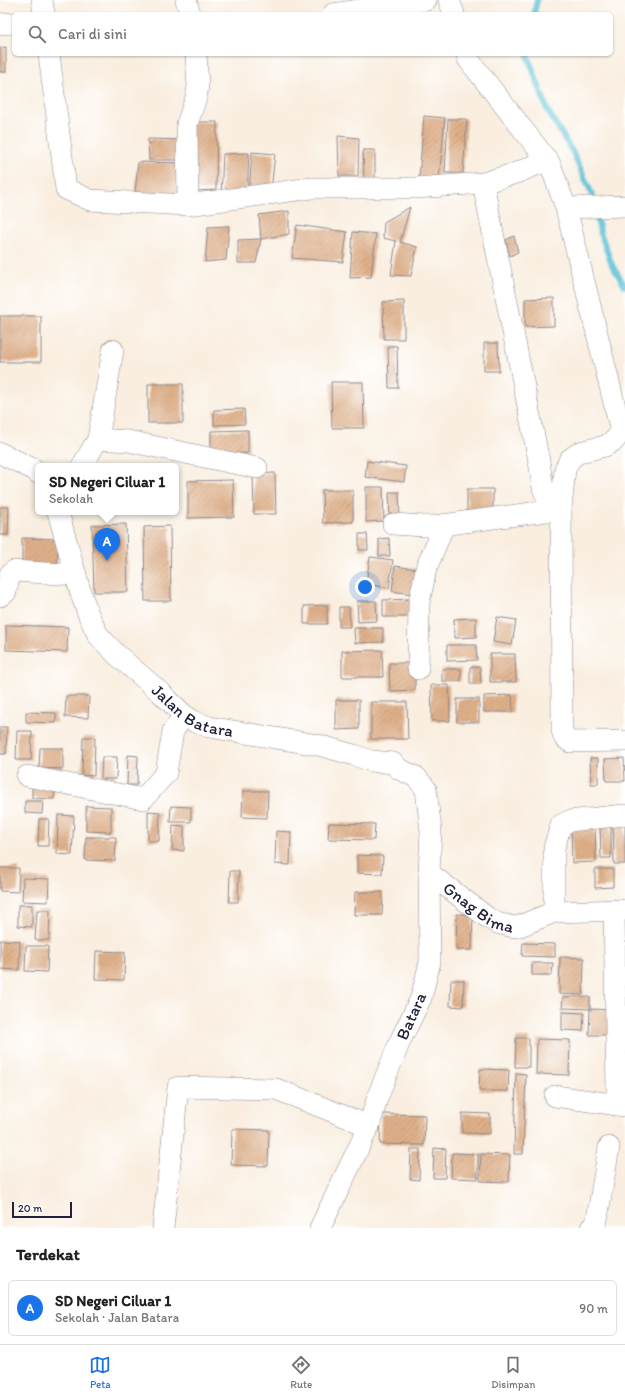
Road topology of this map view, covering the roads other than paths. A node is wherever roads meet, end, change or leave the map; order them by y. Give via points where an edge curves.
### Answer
1 (42, 0) edge
2 (186, 0) edge
3 (426, 0) edge
4 (449, 0) edge
5 (44, 12) edge
6 (189, 12) edge
7 (346, 12) edge
8 (453, 12) edge
9 (12, 23) edge
10 (0, 24) edge
11 (49, 56) edge
12 (196, 56) edge
13 (467, 56) edge
14 (548, 160) junction
15 (483, 183) junction
16 (188, 205) junction
17 (615, 206) edge
18 (574, 207) junction
19 (113, 350) dead end
20 (98, 440) junction
21 (0, 453) edge
22 (84, 463) edge
23 (257, 468) dead end
24 (35, 471) edge
25 (556, 509) junction
26 (59, 515) edge
27 (393, 524) dead end
28 (444, 525) junction
29 (76, 575) junction
30 (0, 596) edge
31 (418, 669) dead end
32 (184, 715) junction
33 (625, 740) edge
34 (27, 776) dead end
35 (426, 789) joint
36 (625, 815) edge
37 (429, 873) junction
38 (619, 910) edge
39 (554, 912) junction
40 (555, 1096) dead end
41 (621, 1106) edge
42 (369, 1126) junction
43 (609, 1147) dead end
44 (163, 1228) edge
45 (320, 1228) edge
46 (591, 1228) edge

1 - 5 street
2 - 6 street
3 - 7 street
4 - 8 street
9 - 10 street
11 - 16 street via 66,189 90,200
12 - 16 street via 198,86 187,124
13 - 14 street
14 - 15 street
14 - 18 street
15 - 16 street via 416,188 311,188
15 - 25 street via 543,488
17 - 18 street
18 - 25 street via 621,431 615,440 605,446 580,452 570,459 565,469
19 - 20 street
20 - 22 street
20 - 23 street via 128,441
21 - 24 street
25 - 28 street
25 - 33 street via 564,737 570,742
26 - 29 street, Jalan Batara
27 - 28 street
28 - 31 street via 426,570 419,603
29 - 30 street via 14,571 10,574 6,592
29 - 32 street, Jalan Batara via 98,635
32 - 34 street via 173,731 166,773 143,799
32 - 35 street, Jalan Batara via 209,727 318,744 354,754 371,762 393,763 399,769 416,777
35 - 37 street, Batara via 431,831
36 - 39 street via 579,819 561,825 554,848
37 - 39 street, Gnag Bima via 488,918 508,926 520,926
37 - 42 street, Batara via 430,962 421,998 400,1041
38 - 39 street
38 - 41 street via 617,1082
40 - 41 street
42 - 44 street via 276,1089 178,1087
42 - 45 street, Batara
43 - 46 street via 596,1225

